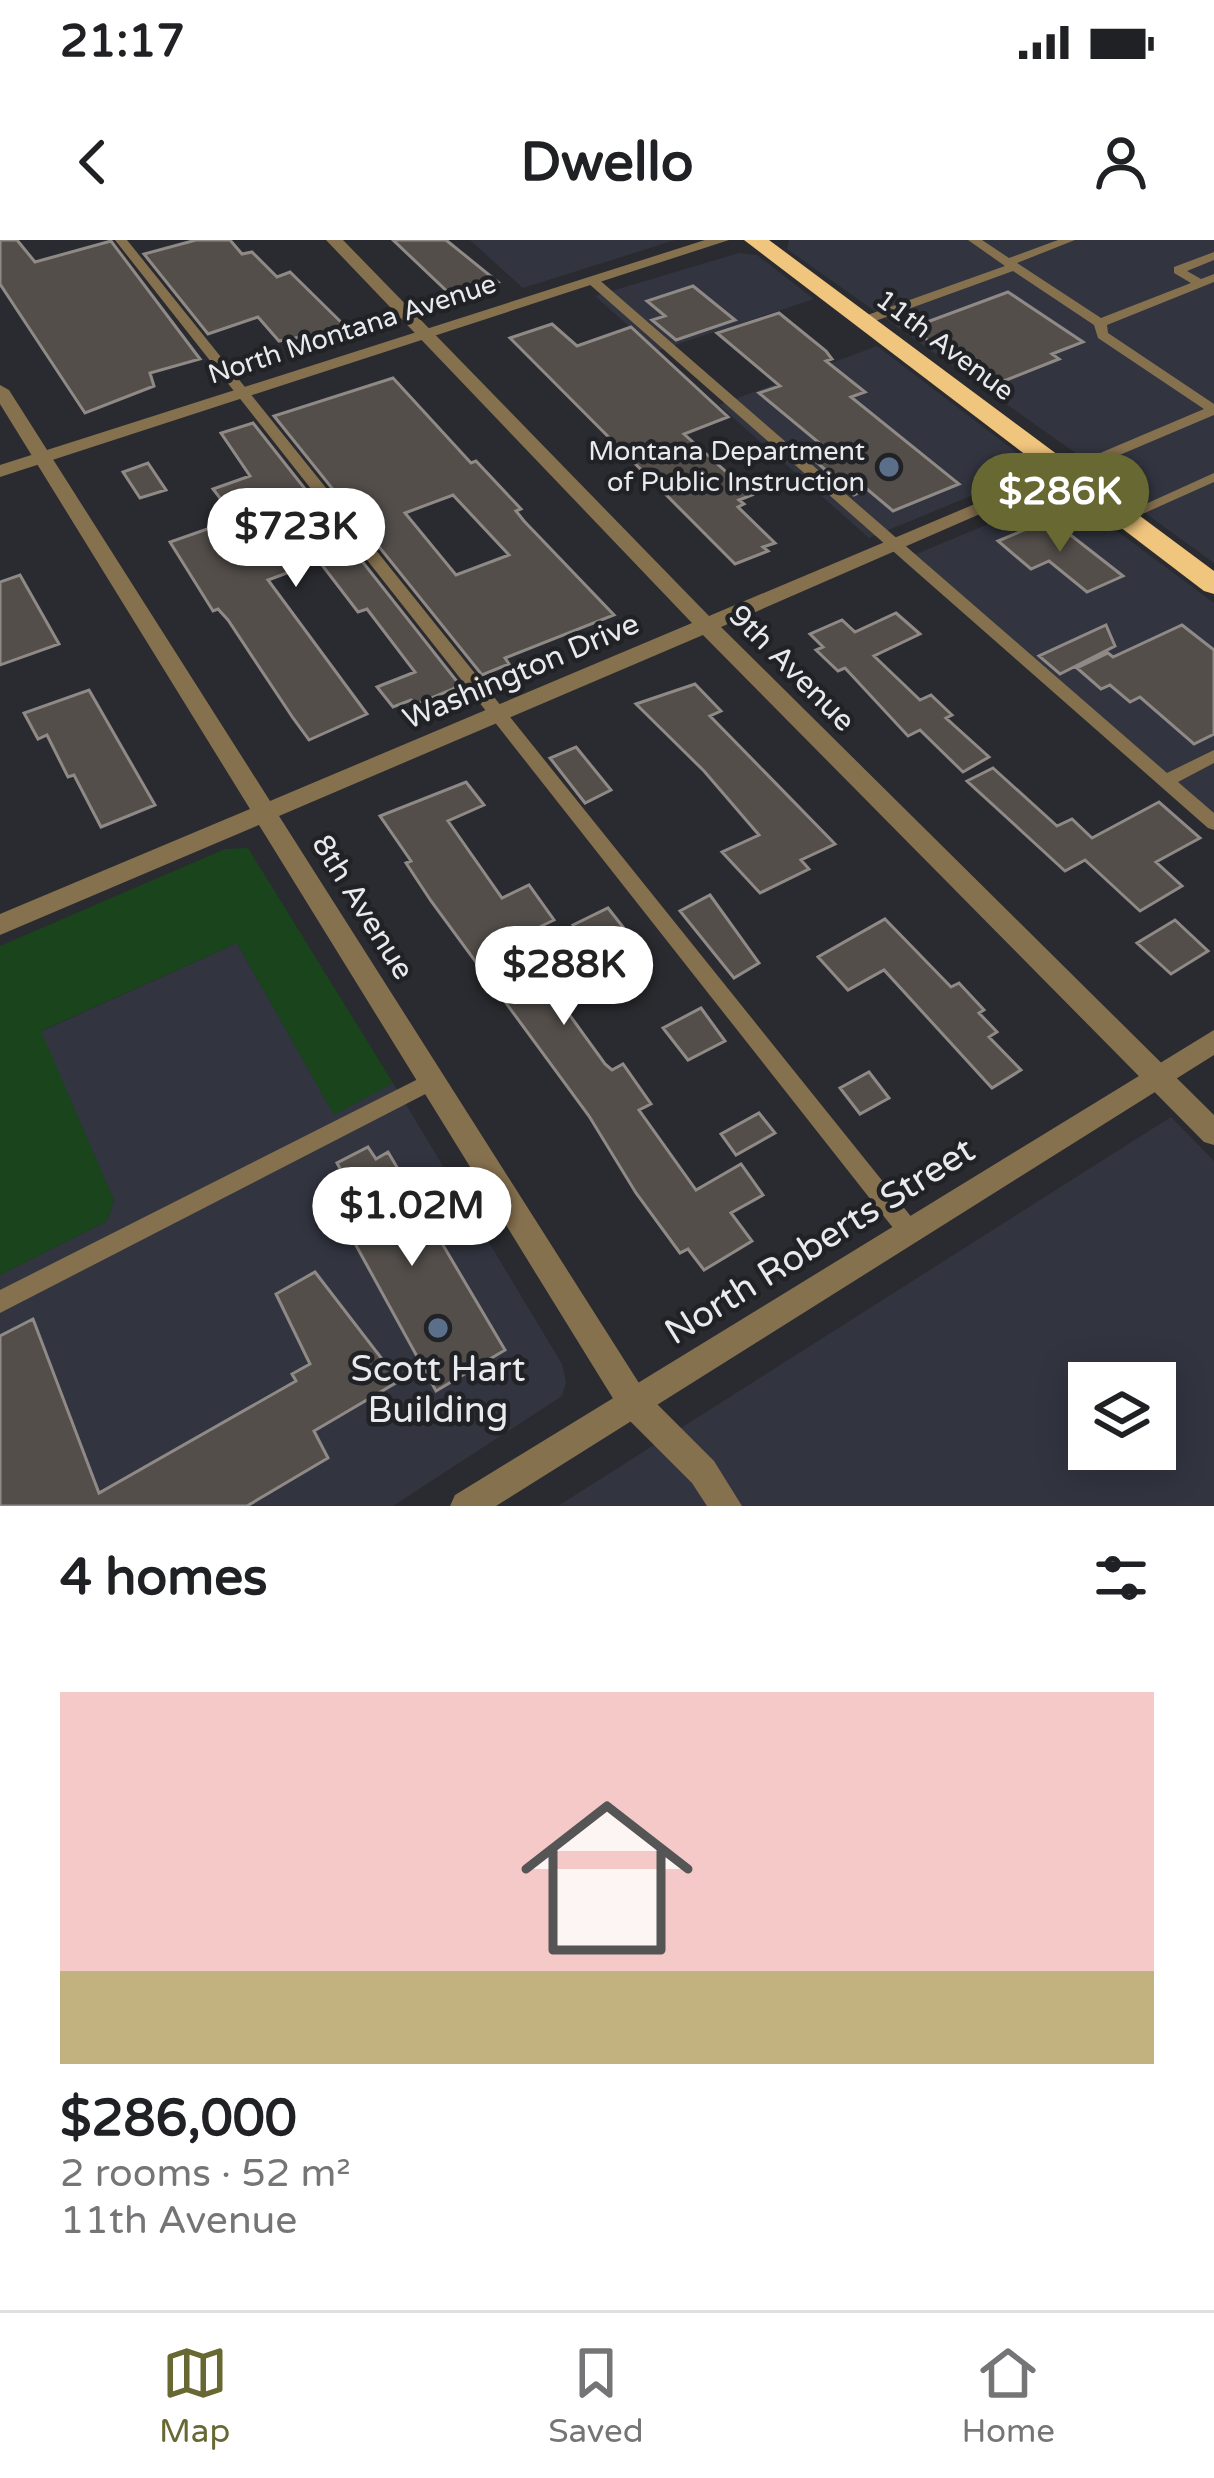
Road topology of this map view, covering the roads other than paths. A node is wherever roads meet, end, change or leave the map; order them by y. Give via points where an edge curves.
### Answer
1 (121, 240) edge
2 (334, 240) edge
3 (721, 240) edge
4 (755, 240) edge
5 (974, 240) edge
6 (1069, 240) edge
7 (1214, 256) edge
8 (1011, 264) junction
9 (592, 280) junction
10 (1207, 281) edge
11 (1214, 291) edge
12 (863, 321) junction
13 (1101, 328) junction
14 (426, 333) junction
15 (0, 390) edge
16 (242, 393) junction
17 (1214, 410) edge
18 (40, 458) junction
19 (0, 471) edge
20 (1065, 473) junction
21 (1214, 477) edge
22 (1124, 518) junction
23 (896, 544) junction
24 (1214, 585) edge
25 (706, 625) junction
26 (497, 714) junction
27 (1214, 756) edge
28 (1166, 781) junction
29 (265, 812) junction
30 (1214, 823) edge
31 (1, 922) edge
32 (1214, 1041) edge
33 (1158, 1076) junction
34 (432, 1081) junction
35 (1214, 1132) edge
36 (909, 1231) junction
37 (0, 1302) edge
38 (633, 1402) junction
39 (466, 1506) edge
40 (726, 1506) edge

1 - 16 lane
2 - 14 street, 9th Avenue
3 - 9 street, North Montana Avenue
4 - 12 highway, 11th Avenue
5 - 8 lane
6 - 8 lane
7 - 10 lane via 1178,270
8 - 12 lane
8 - 13 lane
9 - 14 street, North Montana Avenue
9 - 23 lane
10 - 13 lane
11 - 13 lane
12 - 20 highway, 11th Avenue
13 - 17 lane
14 - 16 street, North Montana Avenue
14 - 25 street, 9th Avenue
15 - 18 street, 8th Avenue
16 - 18 street, North Montana Avenue
16 - 26 lane
17 - 20 lane
18 - 19 street, North Montana Avenue
18 - 29 street, 8th Avenue
20 - 22 highway, 11th Avenue
20 - 23 street, Washington Drive
21 - 22 lane
22 - 24 highway, 11th Avenue
23 - 25 street, Washington Drive
23 - 28 lane
25 - 26 street, Washington Drive
25 - 33 street, 9th Avenue
26 - 29 street, Washington Drive
26 - 36 lane
27 - 28 lane
28 - 30 lane
29 - 31 street, Washington Drive
29 - 34 street, 8th Avenue
32 - 33 street, North Roberts Street
33 - 35 street, 9th Avenue
33 - 36 street, North Roberts Street
34 - 37 lane
34 - 38 street, 8th Avenue
36 - 38 street, North Roberts Street
38 - 39 street, North Roberts Street
38 - 40 street, 8th Avenue

